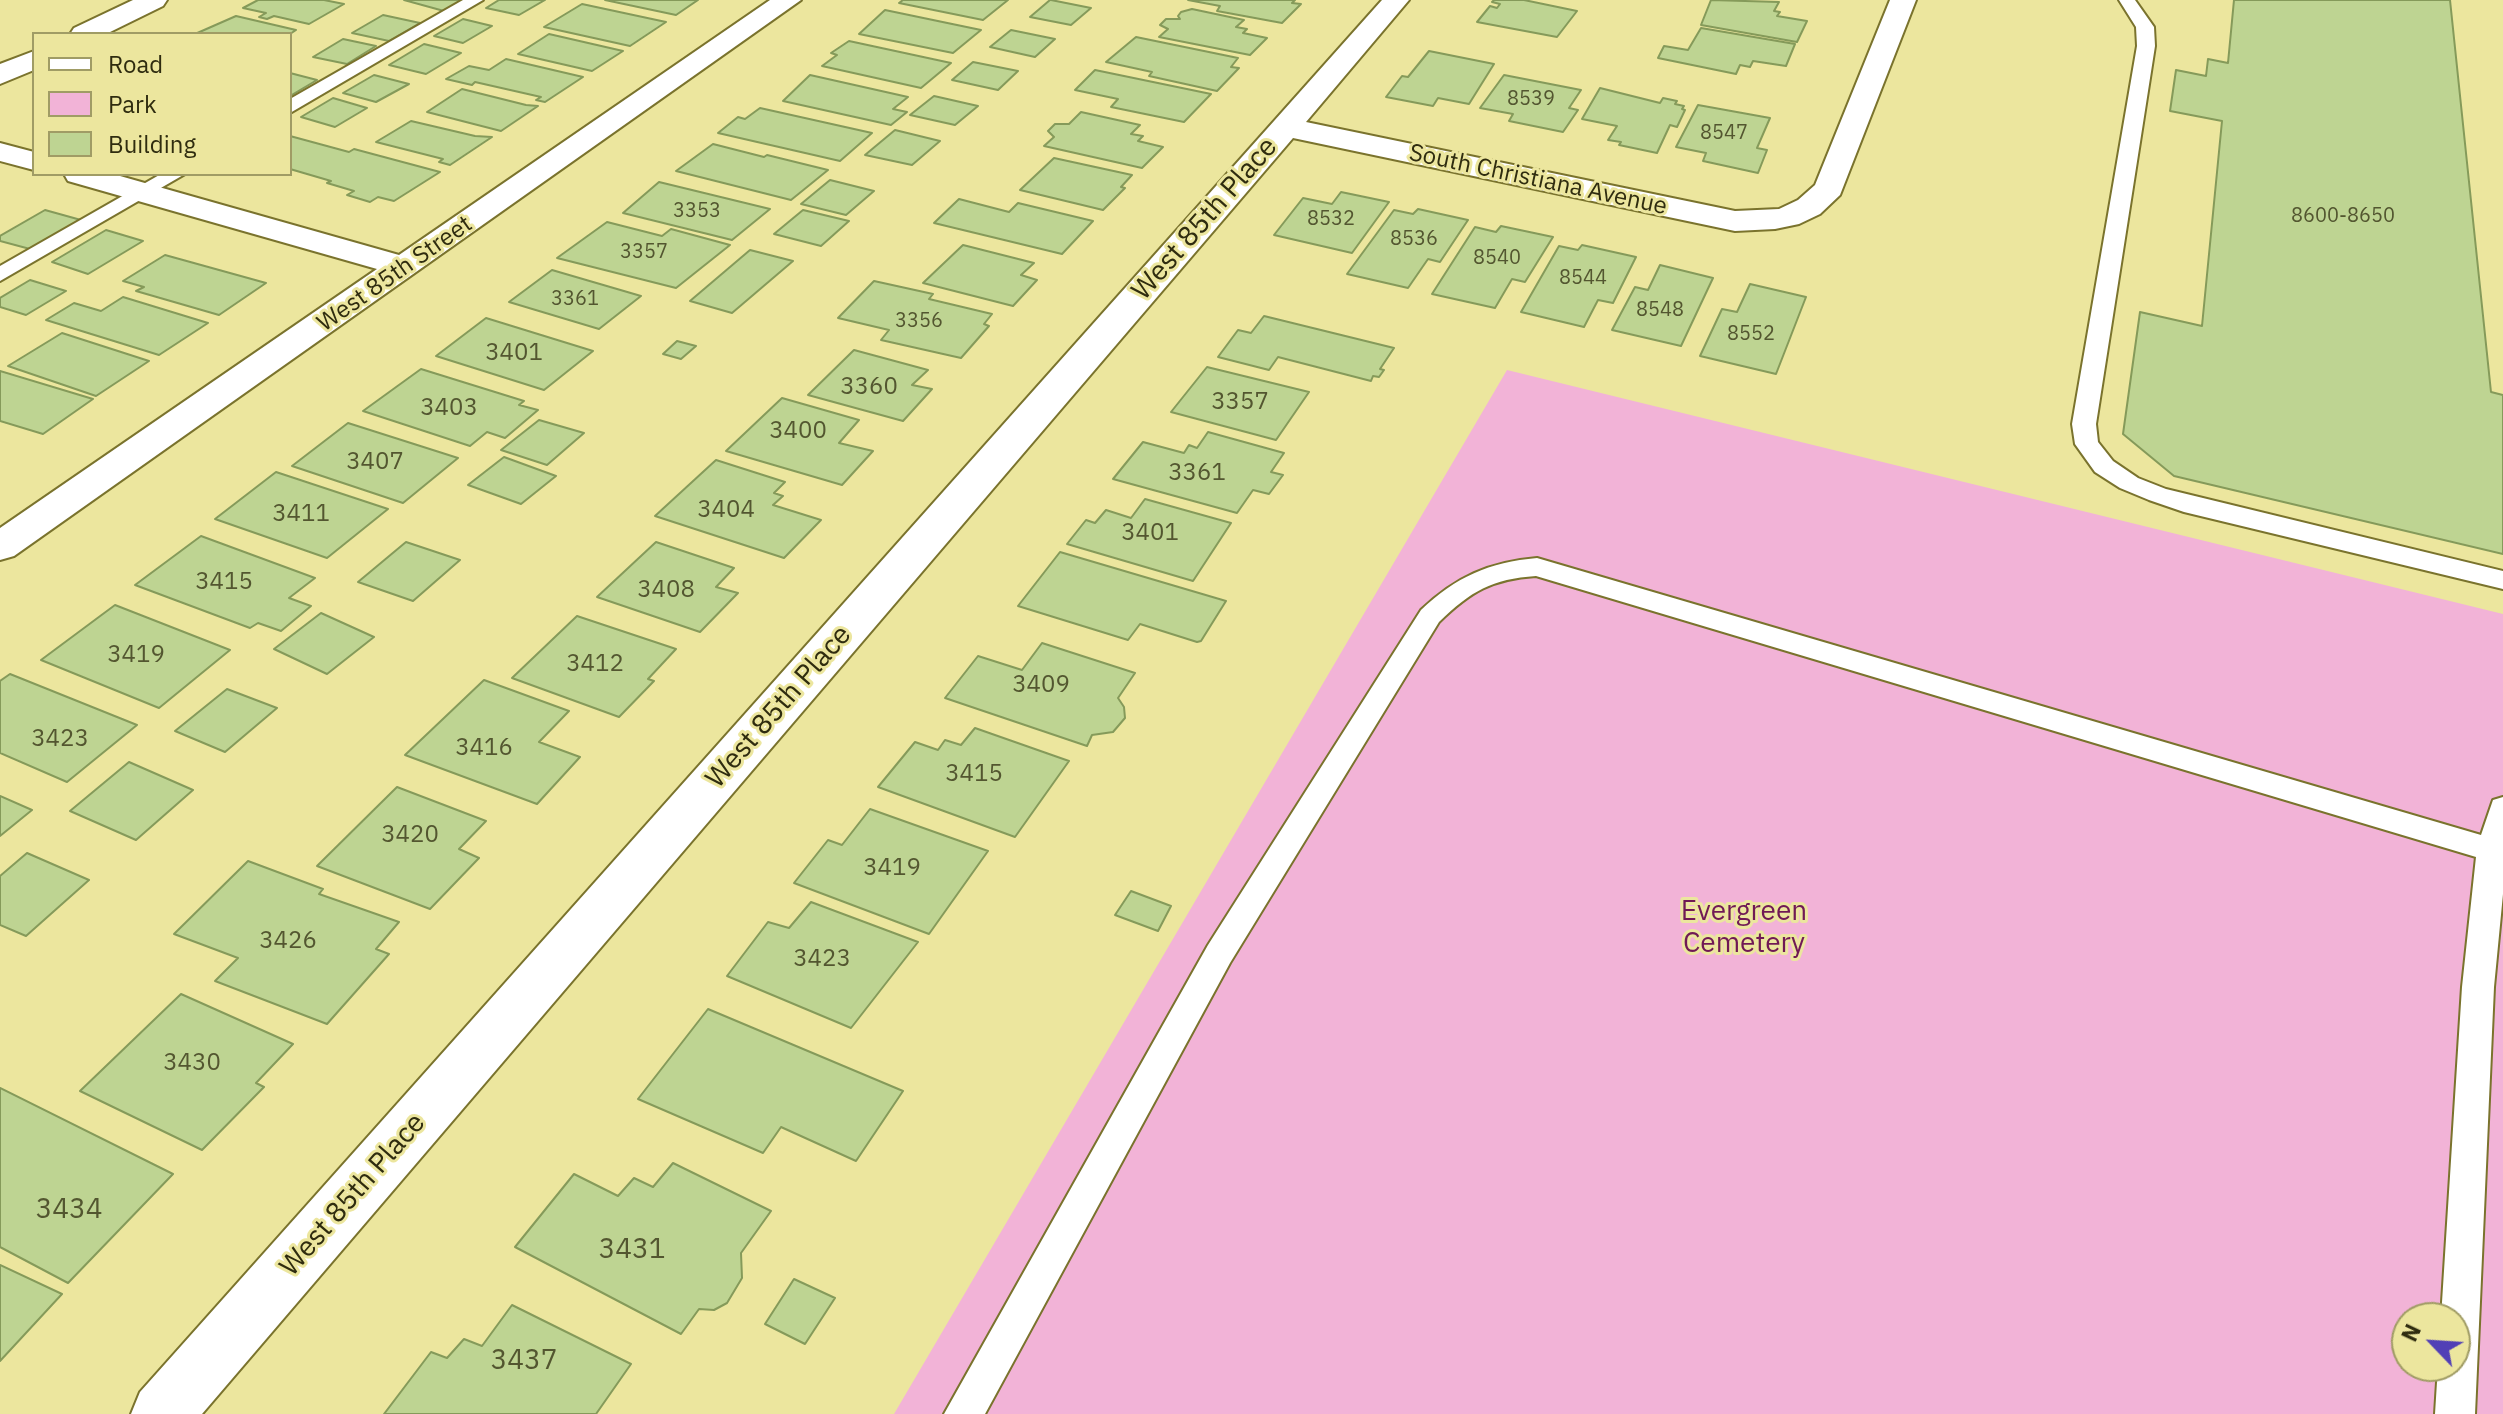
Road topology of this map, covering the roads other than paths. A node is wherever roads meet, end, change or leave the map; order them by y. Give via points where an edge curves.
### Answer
1 (154, 0) edge
2 (475, 0) edge
3 (788, 0) edge
4 (1396, 0) edge
5 (1903, 0) edge
6 (2127, 0) edge
7 (88, 32) edge
8 (32, 60) edge
9 (0, 75) edge
10 (292, 106) edge
11 (1285, 127) junction
12 (0, 152) edge
13 (32, 160) edge
14 (86, 176) edge
15 (171, 176) edge
16 (143, 192) junction
17 (405, 267) junction
18 (0, 275) edge
19 (0, 547) edge
20 (2503, 580) edge
21 (2503, 808) edge
22 (2492, 850) junction
23 (162, 1414) edge
24 (964, 1414) edge
25 (2455, 1414) edge

1 - 7 street
2 - 10 lane
3 - 17 street, West 85th Street
4 - 11 street, West 85th Place
5 - 11 street, South Christiana Avenue via 1829,188 1817,203 1792,217 1768,222 1735,221
6 - 20 lane via 2145,27 2146,46 2084,424 2087,444 2104,467 2138,488 2184,504
8 - 9 street
11 - 23 street, West 85th Place
12 - 13 street
14 - 16 street
15 - 16 lane
16 - 17 street
16 - 18 lane
17 - 19 street, West 85th Street
21 - 22 lane
22 - 24 lane via 1537,567 1483,574 1456,590 1430,616 1227,940
22 - 25 lane via 2478,987

